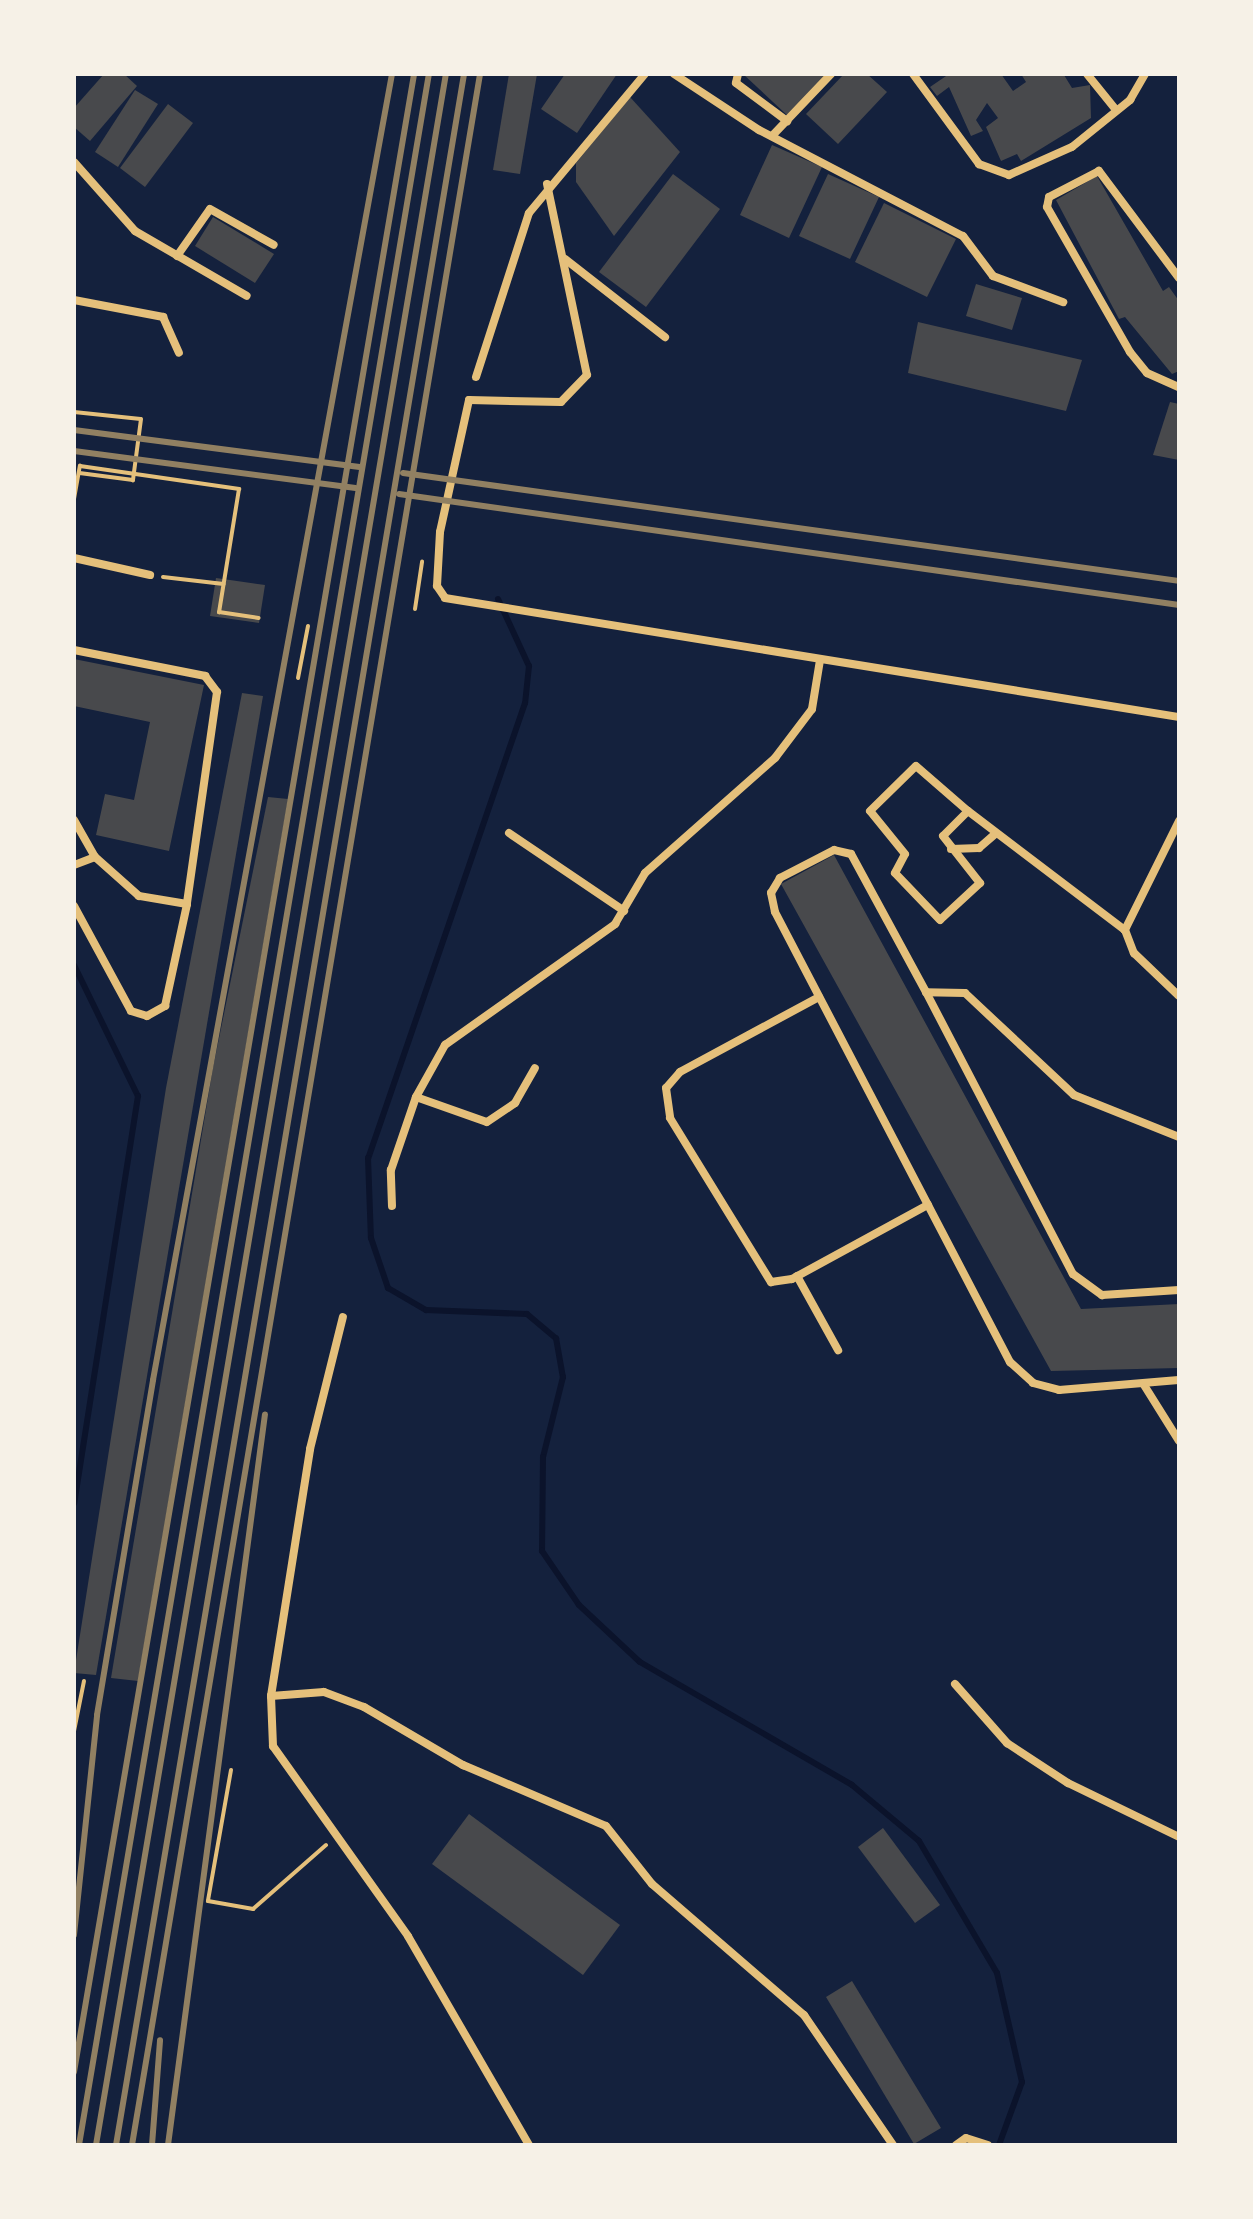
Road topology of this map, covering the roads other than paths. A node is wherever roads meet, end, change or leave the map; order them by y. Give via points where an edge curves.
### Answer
1 (645, 74) edge
2 (674, 74) edge
3 (738, 74) edge
4 (831, 74) edge
5 (913, 74) edge
6 (1087, 74) edge
7 (1145, 74) edge
8 (1116, 110) junction
9 (787, 121) junction
10 (772, 136) junction
11 (74, 162) edge
12 (547, 184) junction
13 (274, 245) dead end
14 (177, 256) junction
15 (563, 257) junction
16 (1179, 278) edge
17 (247, 296) dead end
18 (74, 300) edge
19 (1063, 302) dead end
20 (665, 337) dead end
21 (179, 353) dead end
22 (476, 377) dead end
23 (1179, 387) edge
24 (74, 558) edge
25 (150, 575) road end
26 (74, 650) edge
27 (820, 660) junction
28 (1179, 717) edge
29 (968, 811) junction
30 (74, 820) edge
31 (1179, 821) edge
32 (509, 833) dead end
33 (994, 835) junction
34 (951, 849) junction
35 (95, 857) junction
36 (74, 865) edge
37 (187, 904) junction
38 (74, 906) edge
39 (624, 911) junction
40 (1125, 930) junction
41 (926, 992) junction
42 (1179, 996) edge
43 (819, 997) junction
44 (535, 1068) dead end
45 (416, 1097) junction
46 (1179, 1137) edge
47 (928, 1205) junction
48 (392, 1206) dead end
49 (797, 1276) junction
50 (1179, 1290) edge
51 (343, 1317) dead end
52 (838, 1350) dead end
53 (1179, 1380) edge
54 (1144, 1385) junction
55 (1179, 1441) edge
56 (955, 1684) dead end
57 (271, 1696) junction
58 (1179, 1837) edge
59 (529, 2145) edge
60 (893, 2145) edge
61 (956, 2145) edge
62 (988, 2145) edge

1 - 12 street
2 - 10 street
3 - 9 street via 736,83
4 - 9 street
5 - 8 street via 979,164 1009,175 1072,147
6 - 8 street
7 - 8 street
9 - 10 street
10 - 19 street via 963,236 993,276
11 - 14 street via 135,231
12 - 15 street
12 - 22 street via 516,240
13 - 14 street via 210,209
14 - 17 street
15 - 20 street
15 - 27 street via 587,361 584,385 561,402 479,395 467,406 440,532 437,586 457,605
16 - 23 street via 1099,171 1049,197 1047,207 1130,352 1147,373
18 - 21 street via 163,317
24 - 25 street
26 - 37 street via 216,685
27 - 28 street
27 - 39 street via 812,709 775,758 645,873
29 - 33 street
29 - 34 street via 944,833
29 - 34 street via 921,764 870,811 905,854 895,873 938,920 980,883
30 - 35 street
31 - 40 street
32 - 39 street
33 - 34 street via 979,848
33 - 40 street
35 - 36 street
35 - 37 street via 139,896
37 - 38 street via 165,1006 147,1016 131,1011
39 - 45 street via 445,1045
40 - 42 street via 1134,953
41 - 43 street via 842,848 780,878 771,893
41 - 46 street via 965,993 1074,1095
41 - 50 street via 1073,1274 1102,1295
43 - 47 street
43 - 49 street via 680,1072 666,1088 670,1118 760,1273 771,1282
44 - 45 street via 515,1103 487,1122
45 - 48 street via 391,1170
47 - 49 street
47 - 54 street via 1010,1362 1033,1383 1059,1390
49 - 52 street
51 - 57 street via 310,1449
53 - 54 street
54 - 55 street
56 - 58 street via 1007,1743 1068,1783
57 - 59 street via 273,1746 408,1936
57 - 60 street via 324,1692 364,1707 463,1765 606,1826 652,1884 804,2015
61 - 62 street via 978,2139

